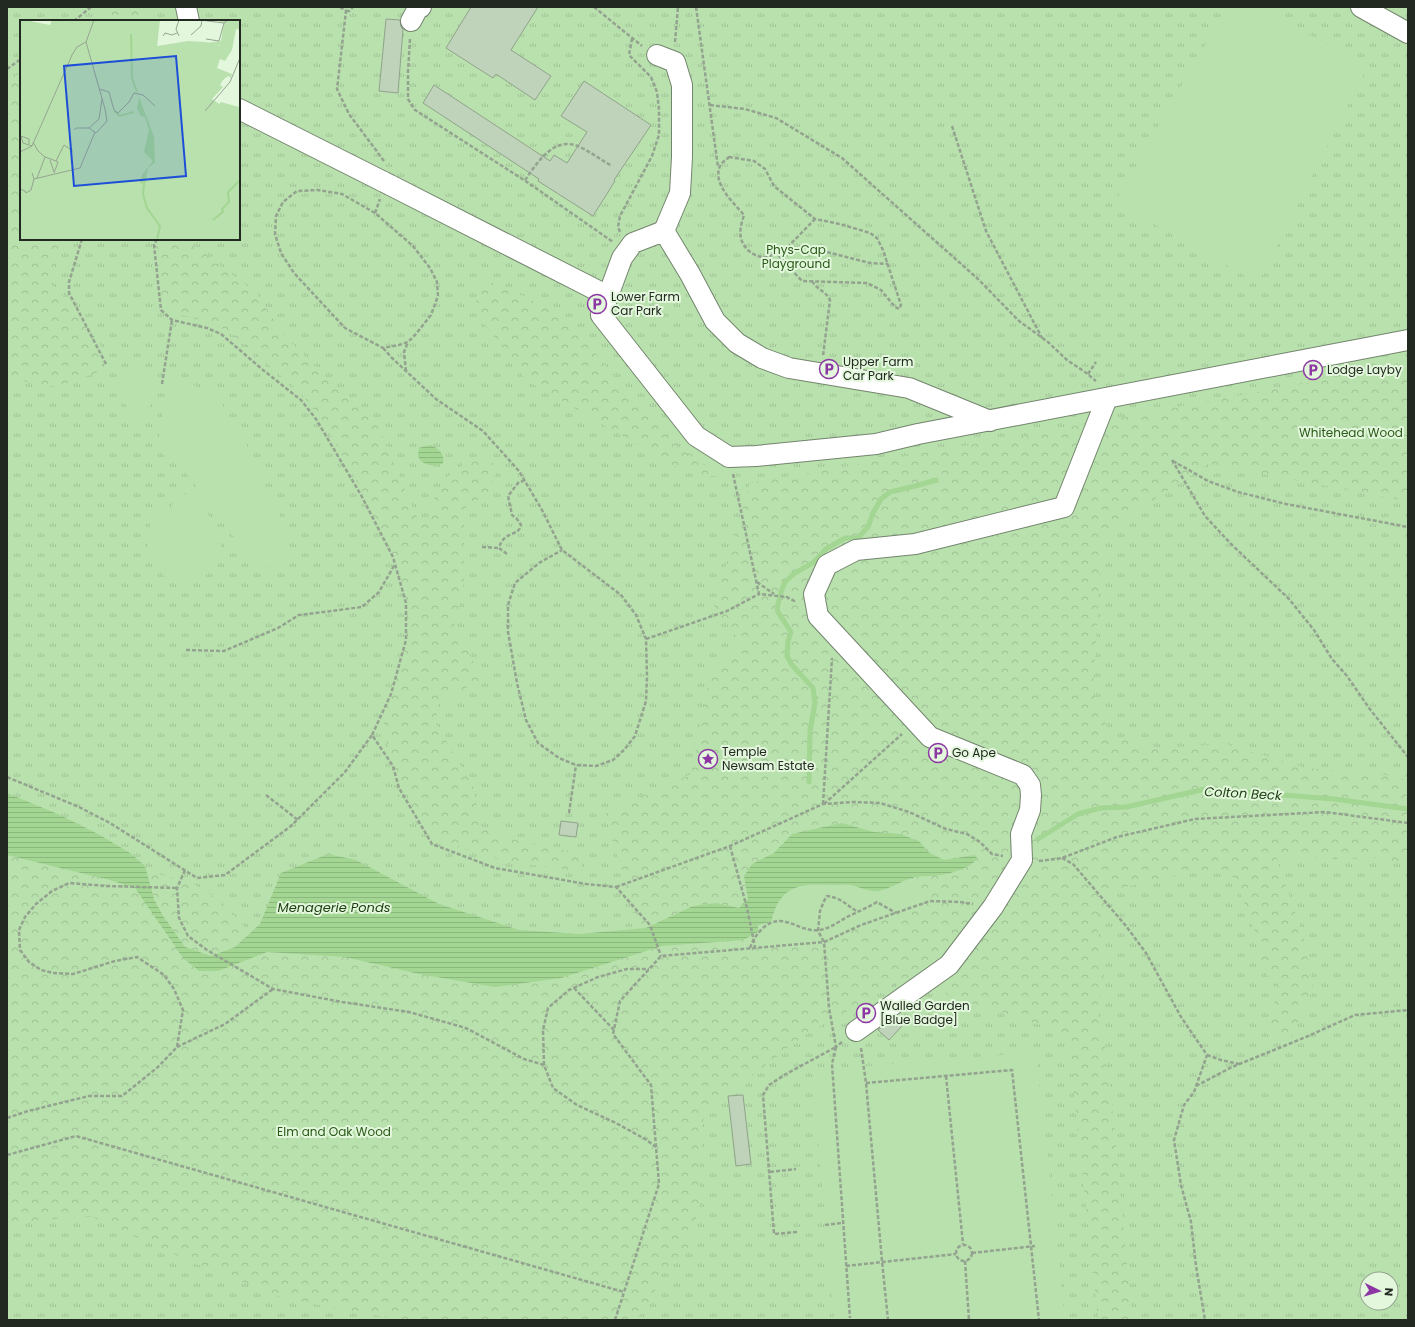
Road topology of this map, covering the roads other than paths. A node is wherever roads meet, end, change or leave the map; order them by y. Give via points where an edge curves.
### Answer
1 (186, 7) edge
2 (1361, 7) edge
3 (189, 20) edge
4 (1408, 33) edge
5 (666, 59) road end
6 (240, 110) edge
7 (664, 231) junction
8 (608, 296) junction
9 (1408, 340) edge
10 (1107, 398) junction
11 (990, 421) junction
12 (856, 1032) road end

1 - 3 street
2 - 4 street
5 - 7 street via 682,85 682,157 680,193
6 - 8 street
7 - 8 street via 633,243 622,258
7 - 11 street via 715,321 737,342 762,358 789,368 909,388
8 - 11 street via 601,315 696,436 729,457 876,444
9 - 10 street
10 - 11 street
10 - 12 street via 1064,507 915,544 856,550 827,565 814,594 818,616 930,737 1023,775 1030,785 1031,795 1030,810 1021,834 1022,860 993,907 948,965

